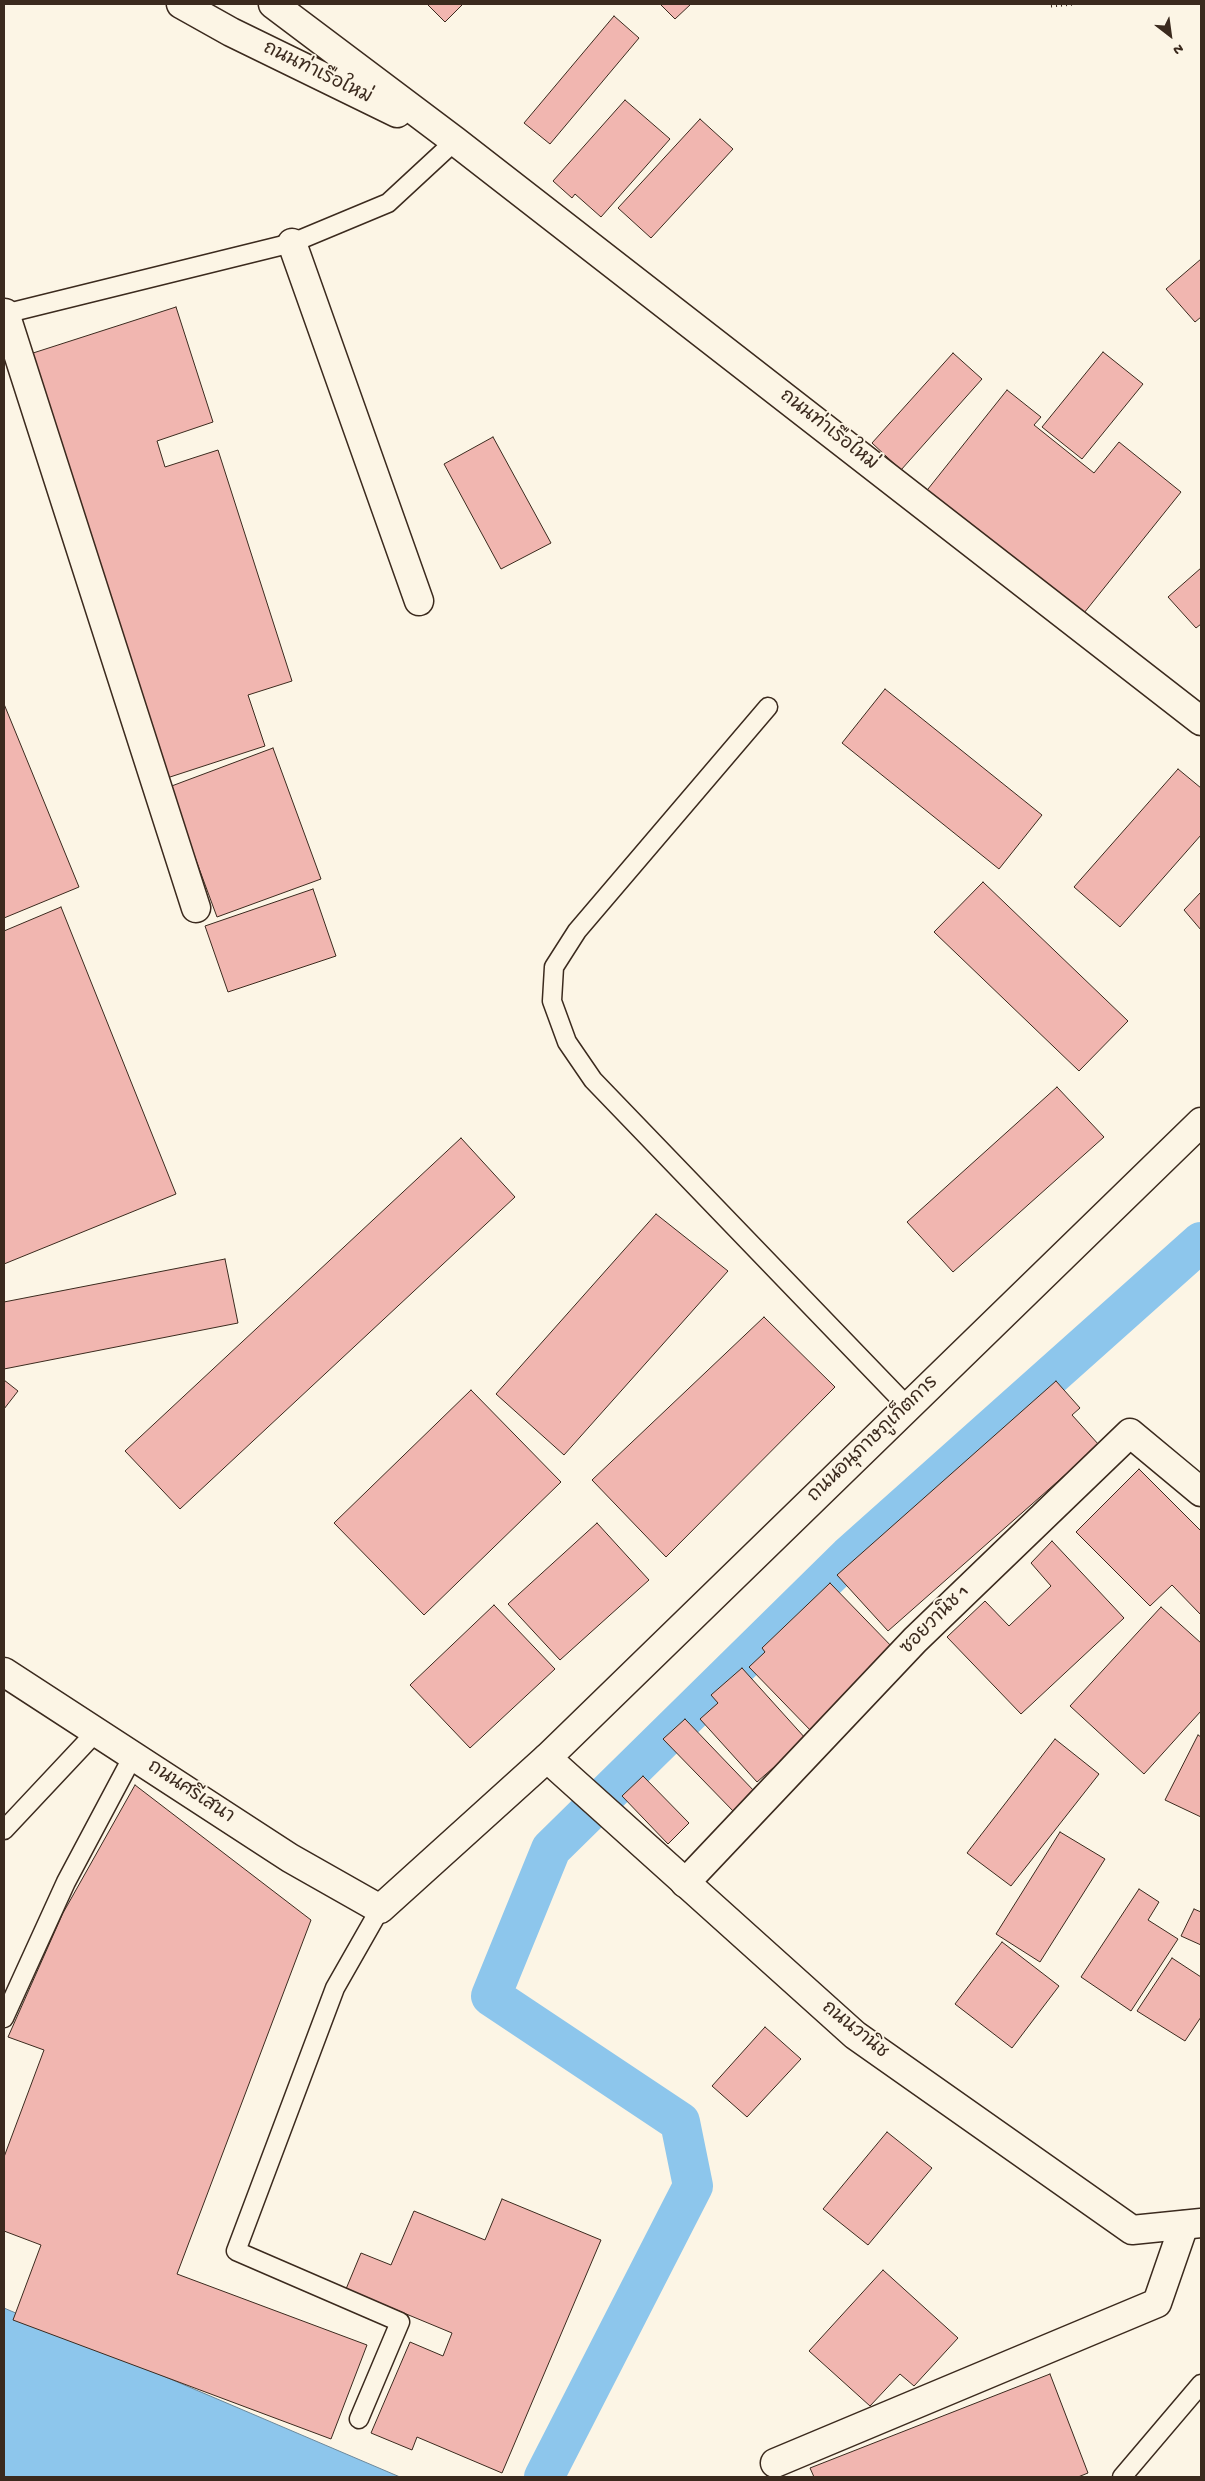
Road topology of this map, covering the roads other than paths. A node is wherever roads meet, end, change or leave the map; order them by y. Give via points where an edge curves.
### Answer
1 (181, 4) edge
2 (273, 4) edge
3 (455, 141) junction
4 (292, 243) junction
5 (4, 313) edge
6 (419, 601) dead end
7 (768, 707) dead end
8 (1201, 722) edge
9 (196, 908) dead end
10 (1201, 1122) edge
11 (908, 1407) junction
12 (1201, 1492) edge
13 (4, 1672) edge
14 (96, 1732) junction
15 (133, 1756) junction
16 (547, 1758) junction
17 (4, 1830) edge
18 (685, 1882) junction
19 (380, 1909) junction
20 (4, 2018) edge
21 (1193, 2224) edge
22 (1201, 2384) edge
23 (359, 2419) dead end
24 (775, 2463) dead end
25 (1122, 2477) edge

1 - 3 street, ถนนท่าเรือใหม่ via 231,32
2 - 3 street, ถนนท่าเรือใหม่
3 - 4 lane via 388,203
3 - 8 street, ถนนท่าเรือใหม่
4 - 5 lane
4 - 6 street
5 - 9 street
7 - 11 lane via 577,931 554,967 552,1001 568,1042 593,1080
10 - 11 street, ถนนอนุภาษภูเก็ตการ
11 - 16 street, ถนนอนุภาษภูเก็ตการ
12 - 18 street, ซอยวานิช 1 via 1130,1433 915,1640
13 - 14 street, ถนนศรีเสนา
14 - 15 street, ถนนศรีเสนา
14 - 17 lane
15 - 19 street, ถนนศรีเสนา via 290,1858
15 - 20 lane via 66,1882
16 - 18 street, ถนนวานิช
16 - 19 street, ถนนอนุภาษภูเก็ตการ
18 - 21 street, ถนนวานิช via 855,2035 1132,2230
19 - 23 lane via 335,1988 236,2251 400,2322
21 - 24 street via 1157,2303
22 - 25 lane

